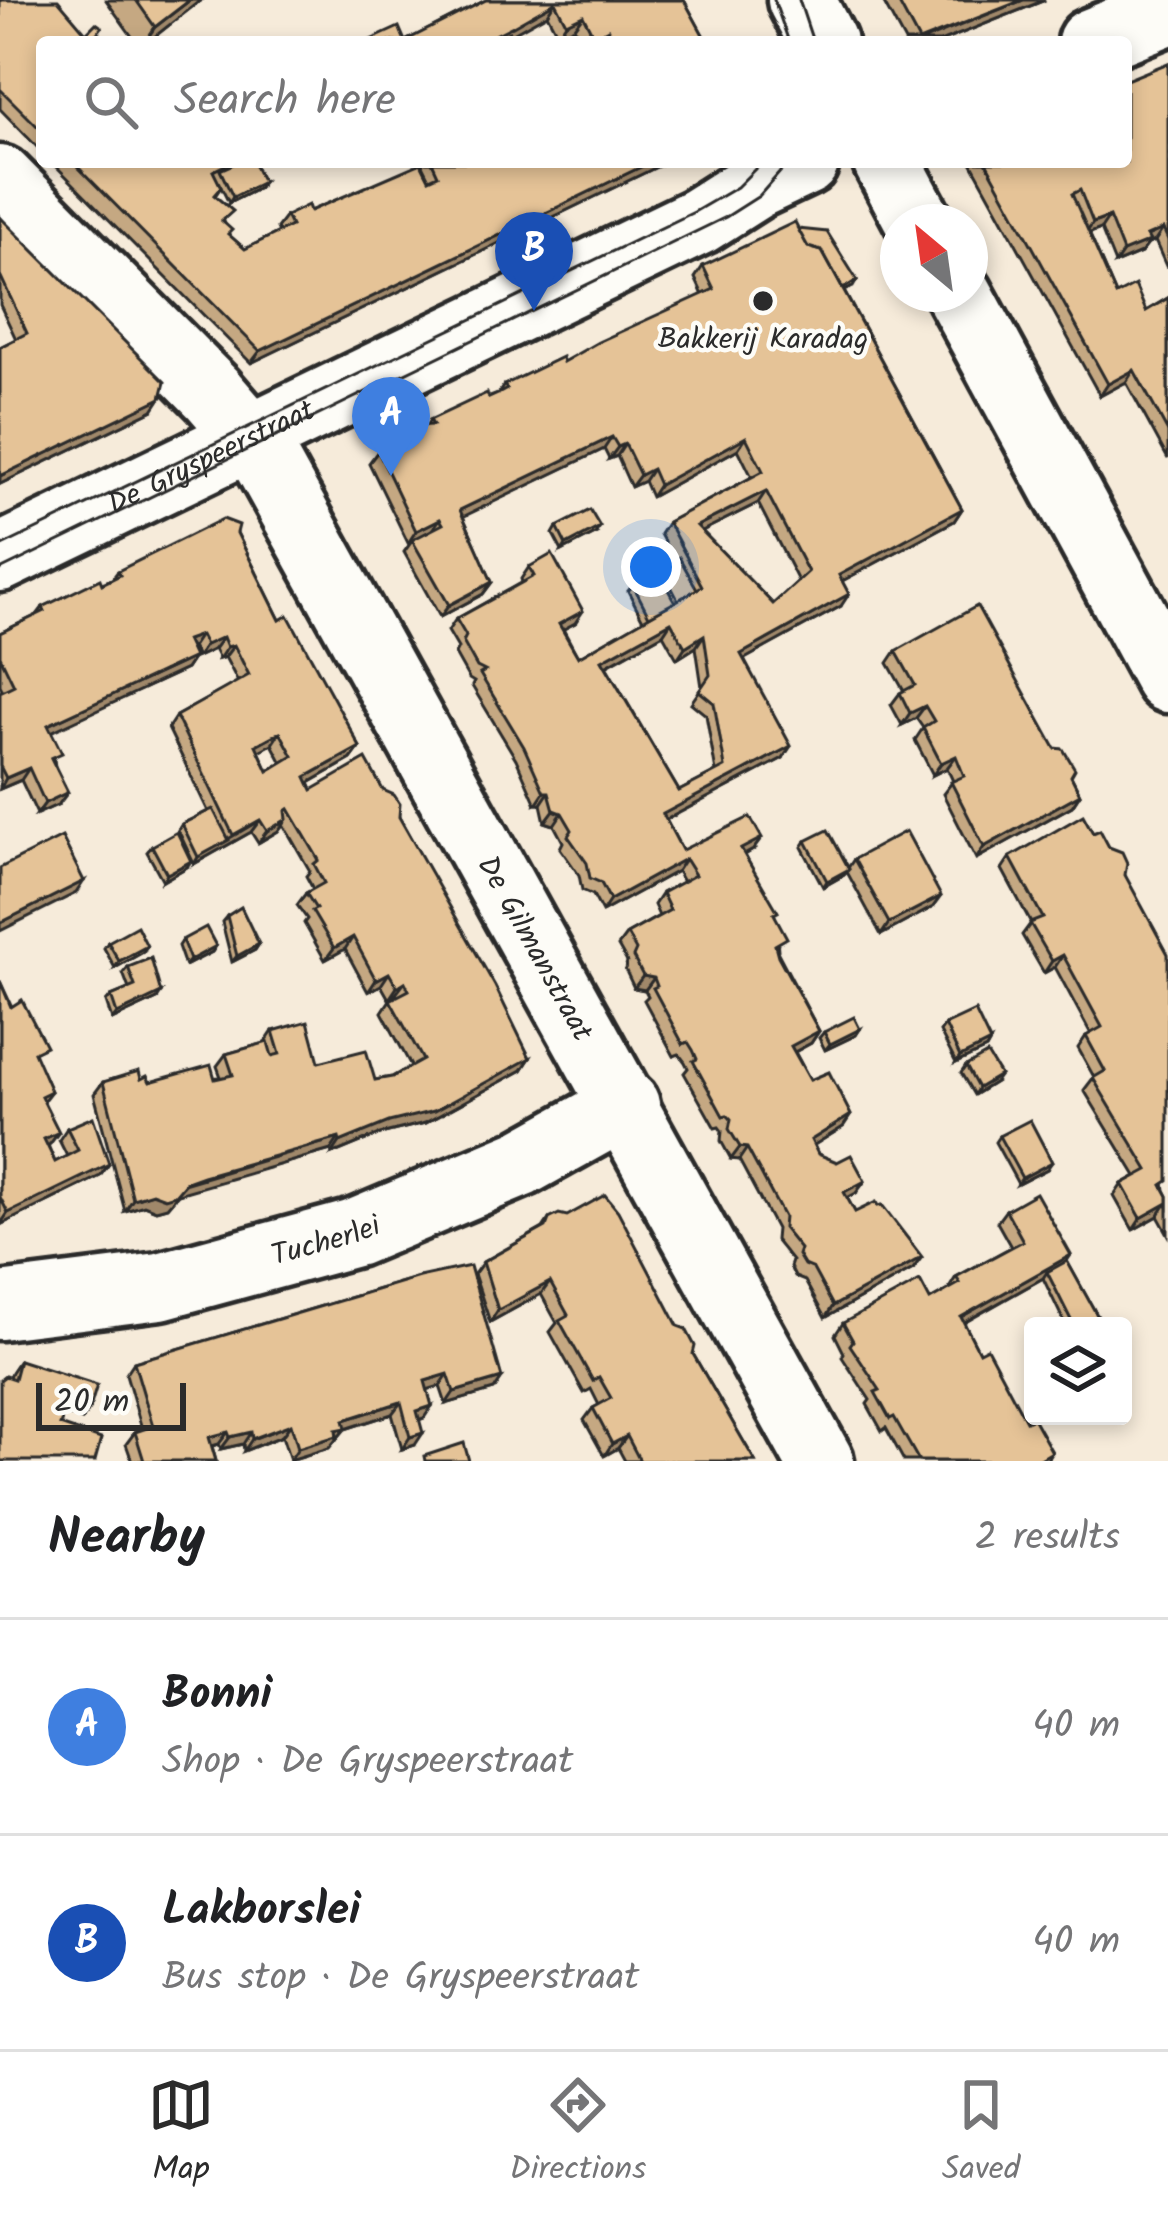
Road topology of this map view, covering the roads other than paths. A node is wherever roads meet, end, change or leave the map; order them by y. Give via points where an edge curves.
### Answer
1 (801, 0) edge
2 (1168, 11) edge
3 (821, 36) edge
4 (1106, 36) edge
5 (793, 168) edge
6 (890, 168) edge
7 (0, 179) edge
8 (910, 204) edge
9 (968, 312) edge
10 (251, 437) junction
11 (0, 558) edge
12 (1168, 679) edge
13 (626, 1105) junction
14 (0, 1306) edge
15 (820, 1461) edge

1 - 3 street
2 - 4 street
5 - 10 street, De Gryspeerstraat
6 - 8 street
7 - 10 street, De Gilmanstraat
9 - 12 street
10 - 11 street, De Gryspeerstraat
10 - 13 street, De Gilmanstraat
13 - 14 street, Tucherlei via 522,1163 355,1233 160,1286
13 - 15 street, De Gilmanstraat

